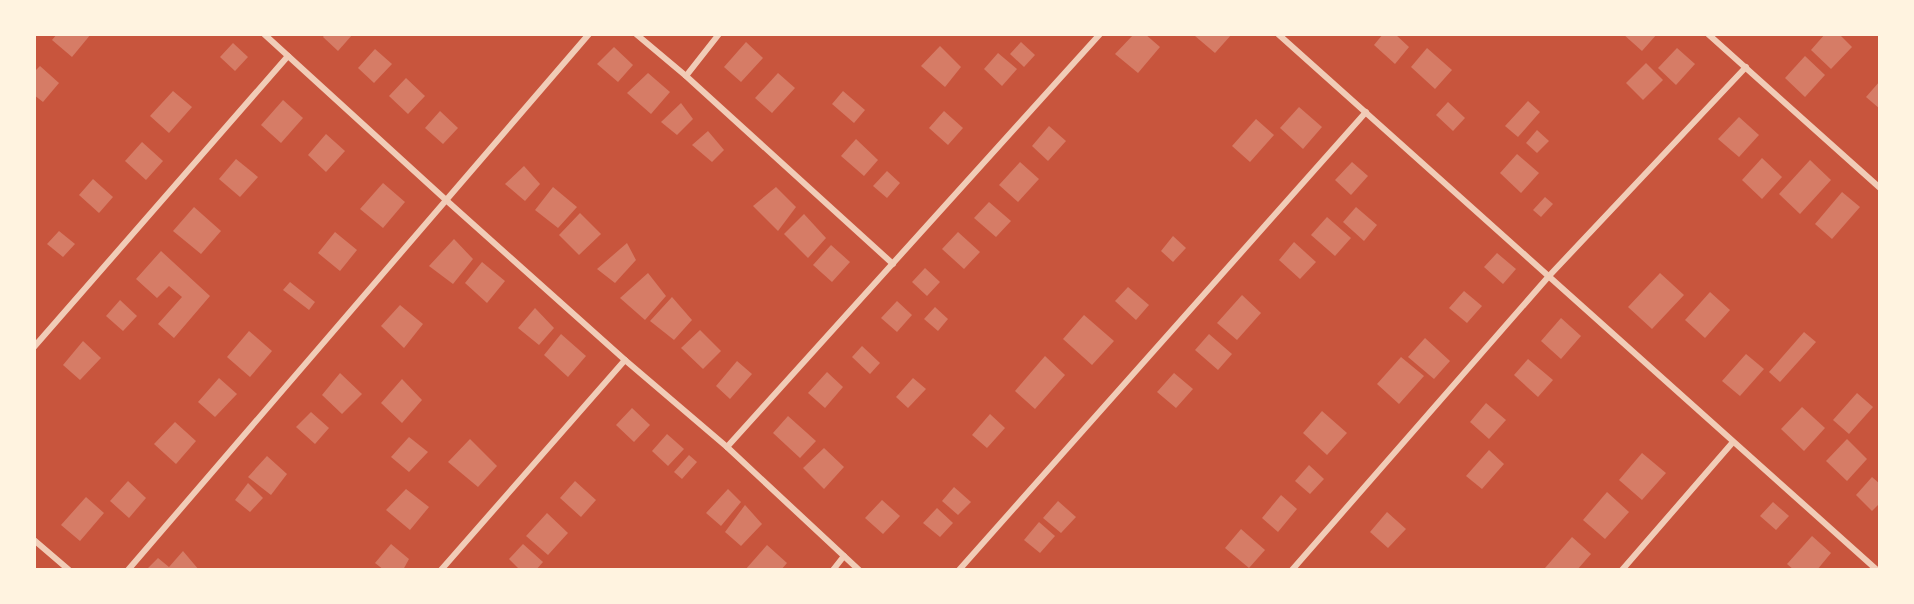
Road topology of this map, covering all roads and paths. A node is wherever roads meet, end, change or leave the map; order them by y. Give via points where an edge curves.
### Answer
1 (264, 34) edge
2 (589, 34) edge
3 (636, 34) edge
4 (719, 34) edge
5 (1100, 34) edge
6 (1278, 34) edge
7 (1708, 34) edge
8 (288, 56) junction
9 (1746, 68) junction
10 (686, 76) junction
11 (1366, 112) junction
12 (1880, 188) edge
13 (446, 200) junction
14 (893, 264) junction
15 (1550, 276) junction
16 (34, 347) edge
17 (625, 360) junction
18 (1732, 442) junction
19 (728, 447) junction
20 (34, 540) edge
21 (844, 556) junction
22 (69, 570) edge
23 (129, 570) edge
24 (441, 570) edge
25 (833, 570) edge
26 (859, 570) edge
27 (958, 570) edge
28 (1292, 570) edge
29 (1622, 570) edge
30 (1877, 570) edge

1 - 8 street
2 - 13 street
3 - 10 street
4 - 10 street
5 - 14 street
6 - 11 street
7 - 9 street
8 - 13 street
8 - 16 street
9 - 12 street
9 - 15 street
10 - 14 street
11 - 15 street
11 - 27 street
13 - 17 street
13 - 23 street
14 - 19 street
15 - 18 street
15 - 28 street
17 - 19 street
17 - 24 street
18 - 29 street
18 - 30 street
19 - 21 street
20 - 22 street
21 - 25 street
21 - 26 street

